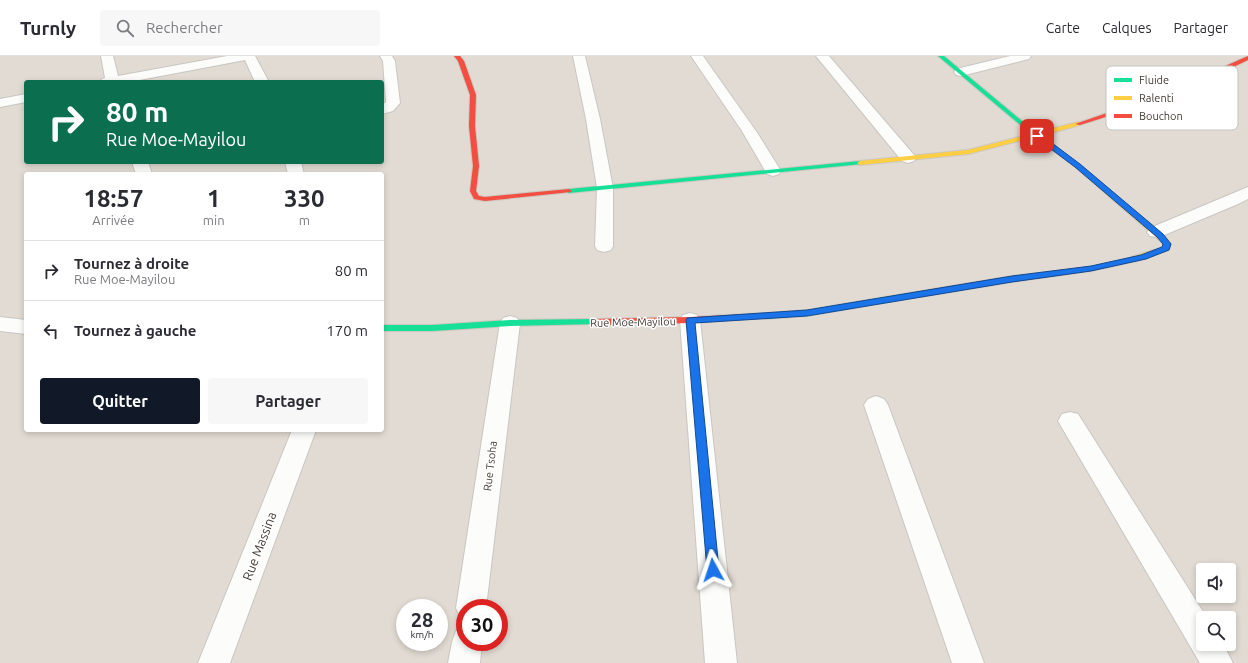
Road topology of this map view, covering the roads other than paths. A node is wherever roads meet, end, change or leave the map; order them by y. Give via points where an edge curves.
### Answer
1 (107, 56) edge
2 (248, 56) edge
3 (386, 56) edge
4 (457, 56) edge
5 (579, 56) edge
6 (697, 56) edge
7 (822, 56) edge
8 (942, 56) edge
9 (1025, 56) edge
10 (1248, 58) edge
11 (1232, 66) edge
12 (961, 72) junction
13 (111, 80) edge
14 (122, 80) edge
15 (261, 80) edge
16 (24, 98) edge
17 (0, 103) edge
18 (384, 109) edge
19 (1106, 115) edge
20 (1037, 136) junction
21 (908, 158) junction
22 (773, 171) junction
23 (605, 188) junction
24 (1248, 192) edge
25 (1156, 232) junction
26 (604, 246) dead end
27 (690, 320) junction
28 (510, 323) junction
29 (0, 324) edge
30 (24, 327) edge
31 (384, 328) edge
32 (876, 405) dead end
33 (1070, 421) dead end
34 (303, 432) edge
35 (472, 599) edge
36 (1196, 628) edge
37 (466, 651) edge
38 (1210, 651) edge
39 (214, 663) edge
40 (464, 663) edge
41 (721, 663) edge
42 (968, 663) edge
43 (1218, 663) edge

1 - 13 street
2 - 14 street
2 - 15 street
3 - 18 street via 389,61 393,103
4 - 23 street via 473,95 476,198
5 - 23 street
6 - 22 street via 749,131
7 - 21 street
8 - 12 street
9 - 12 street
10 - 11 street
12 - 20 street
16 - 17 street
19 - 20 street
20 - 21 street via 968,152
20 - 25 street
21 - 22 street
22 - 23 street
23 - 26 street
24 - 25 street
25 - 27 street, Rue Moe-Mayilou via 1167,244 1166,248 1143,257 1091,268 807,313
27 - 28 street, Rue Moe-Mayilou
27 - 41 street
28 - 31 street, Rue Moe-Mayilou
28 - 35 street, Rue Tsoha
29 - 30 street
32 - 42 street
33 - 36 street
34 - 39 street, Rue Massina
37 - 40 street
38 - 43 street

